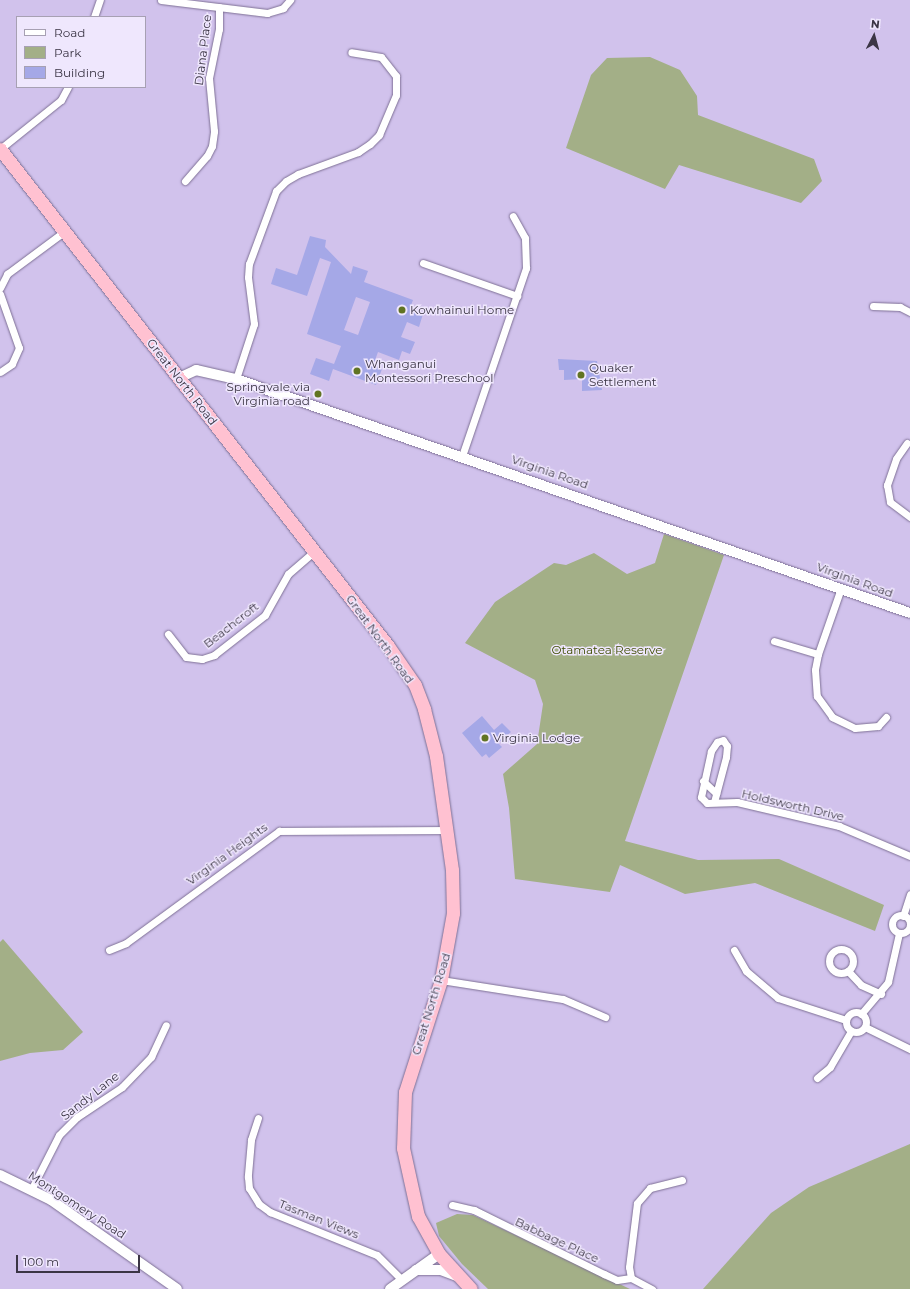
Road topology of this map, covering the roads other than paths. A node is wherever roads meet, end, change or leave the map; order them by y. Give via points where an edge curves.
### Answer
1 (100, 0) edge
2 (161, 0) edge
3 (290, 0) edge
4 (219, 7) junction
5 (94, 16) edge
6 (351, 52) dead end
7 (67, 88) edge
8 (0, 149) edge
9 (185, 181) dead end
10 (513, 216) dead end
11 (65, 231) junction
12 (423, 263) dead end
13 (0, 288) edge
14 (0, 294) edge
15 (517, 296) junction
16 (873, 306) dead end
17 (910, 312) edge
18 (0, 372) edge
19 (179, 378) junction
20 (236, 379) junction
21 (907, 443) dead end
22 (462, 456) junction
23 (910, 517) edge
24 (314, 551) junction
25 (841, 588) junction
26 (910, 613) edge
27 (168, 634) dead end
28 (774, 641) dead end
29 (818, 654) junction
30 (886, 717) dead end
31 (704, 782) junction
32 (716, 792) junction
33 (714, 802) junction
34 (447, 830) junction
35 (910, 856) edge
36 (910, 894) edge
37 (903, 916) junction
38 (899, 932) junction
39 (109, 950) dead end
40 (734, 950) dead end
41 (848, 971) dead end
42 (441, 980) junction
43 (881, 994) junction
44 (861, 1014) junction
45 (605, 1017) dead end
46 (846, 1020) junction
47 (166, 1025) dead end
48 (864, 1027) junction
49 (850, 1031) junction
50 (910, 1049) edge
51 (817, 1078) dead end
52 (258, 1118) dead end
53 (0, 1175) edge
54 (682, 1180) dead end
55 (32, 1188) junction
56 (452, 1205) dead end
57 (439, 1254) junction
58 (416, 1270) junction
59 (457, 1276) junction
60 (631, 1278) junction
61 (402, 1280) junction
62 (177, 1289) edge
63 (390, 1289) edge
64 (470, 1289) edge
65 (652, 1289) edge

1 - 5 street
2 - 4 street
3 - 4 street via 282,8 267,13
4 - 9 street, Diana Place via 219,29 208,78 214,131 212,146 207,156
6 - 20 street via 381,57 396,76 396,95 380,135 370,144 358,152 298,174 286,181 276,192 249,264 248,277 254,324
7 - 8 street via 61,100
8 - 11 highway, Great North Road
10 - 15 street via 528,250 526,268
11 - 13 street via 7,274
11 - 19 highway, Great North Road
12 - 15 street
14 - 18 street via 19,348 12,364
15 - 22 street
16 - 17 street via 900,307
19 - 20 street, Virginia Road via 196,370
19 - 24 highway, Great North Road
20 - 22 street, Virginia Road
21 - 23 street via 896,458 887,485 890,502
22 - 25 street, Virginia Road
24 - 27 street, Beachcroft via 288,574 265,615 214,655 202,659 186,657
24 - 34 highway, Great North Road via 415,685 431,732
25 - 26 street, Virginia Road
25 - 29 street
28 - 29 street
29 - 30 street via 815,670 817,696 832,717 844,725 867,729 878,726
31 - 32 street
31 - 32 street via 711,751 717,742 723,740 728,746
31 - 33 street via 701,797 707,803
32 - 33 street
33 - 35 street, Holdsworth Drive via 737,802 839,826
34 - 39 street, Virginia Heights via 279,831 126,943
34 - 42 highway, Great North Road via 453,913
36 - 37 street
37 - 38 street via 910,925 907,930
37 - 38 street via 897,916 892,923
38 - 43 street via 891,976
40 - 46 street via 746,971 778,998
41 - 43 street via 860,985
42 - 45 street via 563,999
42 - 57 highway, Great North Road via 411,1070 402,1130 411,1192 418,1216
43 - 44 street
44 - 46 street via 851,1014
44 - 48 street
46 - 49 street
47 - 55 street, Sandy Lane via 152,1057 122,1087 77,1117 59,1135
48 - 49 street via 858,1032
48 - 50 street
49 - 51 street via 830,1067
52 - 61 street, Tasman Views via 251,1140 248,1177 249,1188 259,1204 276,1214 377,1255
53 - 55 street, Montgomery Road
54 - 60 street via 650,1188 637,1203 629,1267
55 - 62 street, Montgomery Road
56 - 60 street, Babbage Place via 474,1210 617,1280
57 - 58 street
57 - 59 highway, Great North Road
58 - 59 street via 442,1270
58 - 61 street
59 - 64 highway, Great North Road
60 - 65 street, Babbage Place
61 - 63 street

